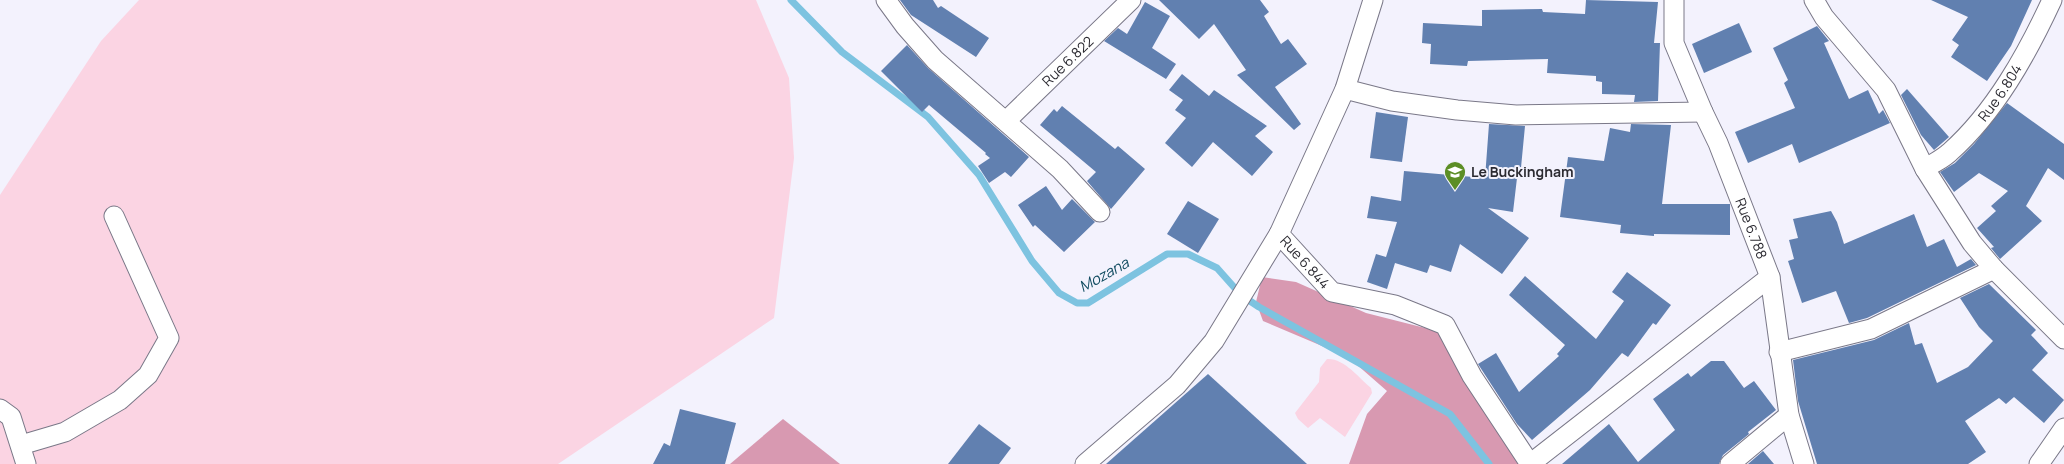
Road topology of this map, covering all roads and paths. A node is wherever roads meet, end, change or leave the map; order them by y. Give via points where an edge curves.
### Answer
1 (886, 0) edge
2 (1130, 0) edge
3 (1373, 0) edge
4 (1674, 0) edge
5 (1814, 0) edge
6 (2052, 0) edge
7 (1345, 89) junction
8 (1703, 112) junction
9 (1006, 121) junction
10 (1925, 168) junction
11 (1100, 212) dead end
12 (114, 216) dead end
13 (1279, 234) junction
14 (1994, 269) junction
15 (1770, 277) junction
16 (2064, 339) edge
17 (1779, 352) junction
18 (0, 409) edge
19 (1789, 415) junction
20 (2064, 428) edge
21 (21, 445) junction
22 (26, 464) edge
23 (1085, 464) edge
24 (1530, 464) edge
25 (1730, 464) edge
26 (1804, 464) edge
27 (2039, 464) edge

1 - 9 street via 935,60
2 - 9 street, Rue 6.822
3 - 7 street, Rue 6.844
4 - 8 street, Rue 6.788 via 1674,43
5 - 10 street via 1824,17 1886,90
6 - 10 street, Rue 6.804 via 2034,38 1996,99 1949,153
7 - 8 street via 1457,110 1516,115
7 - 13 street, Rue 6.844
8 - 15 street, Rue 6.788
9 - 11 street via 1060,169
10 - 14 street via 1972,243
12 - 21 street via 168,338 148,375 120,400 65,432
13 - 23 street via 1202,356 1177,385
13 - 24 street, Rue 6.844 via 1332,292 1394,305 1445,325 1472,376
14 - 16 street
14 - 17 street via 1871,330
15 - 17 street, Rue 6.788
15 - 24 street
17 - 19 street, Rue 6.788
18 - 21 street via 12,417
19 - 25 street
19 - 26 street, Rue 6.788
20 - 27 street
21 - 22 street

